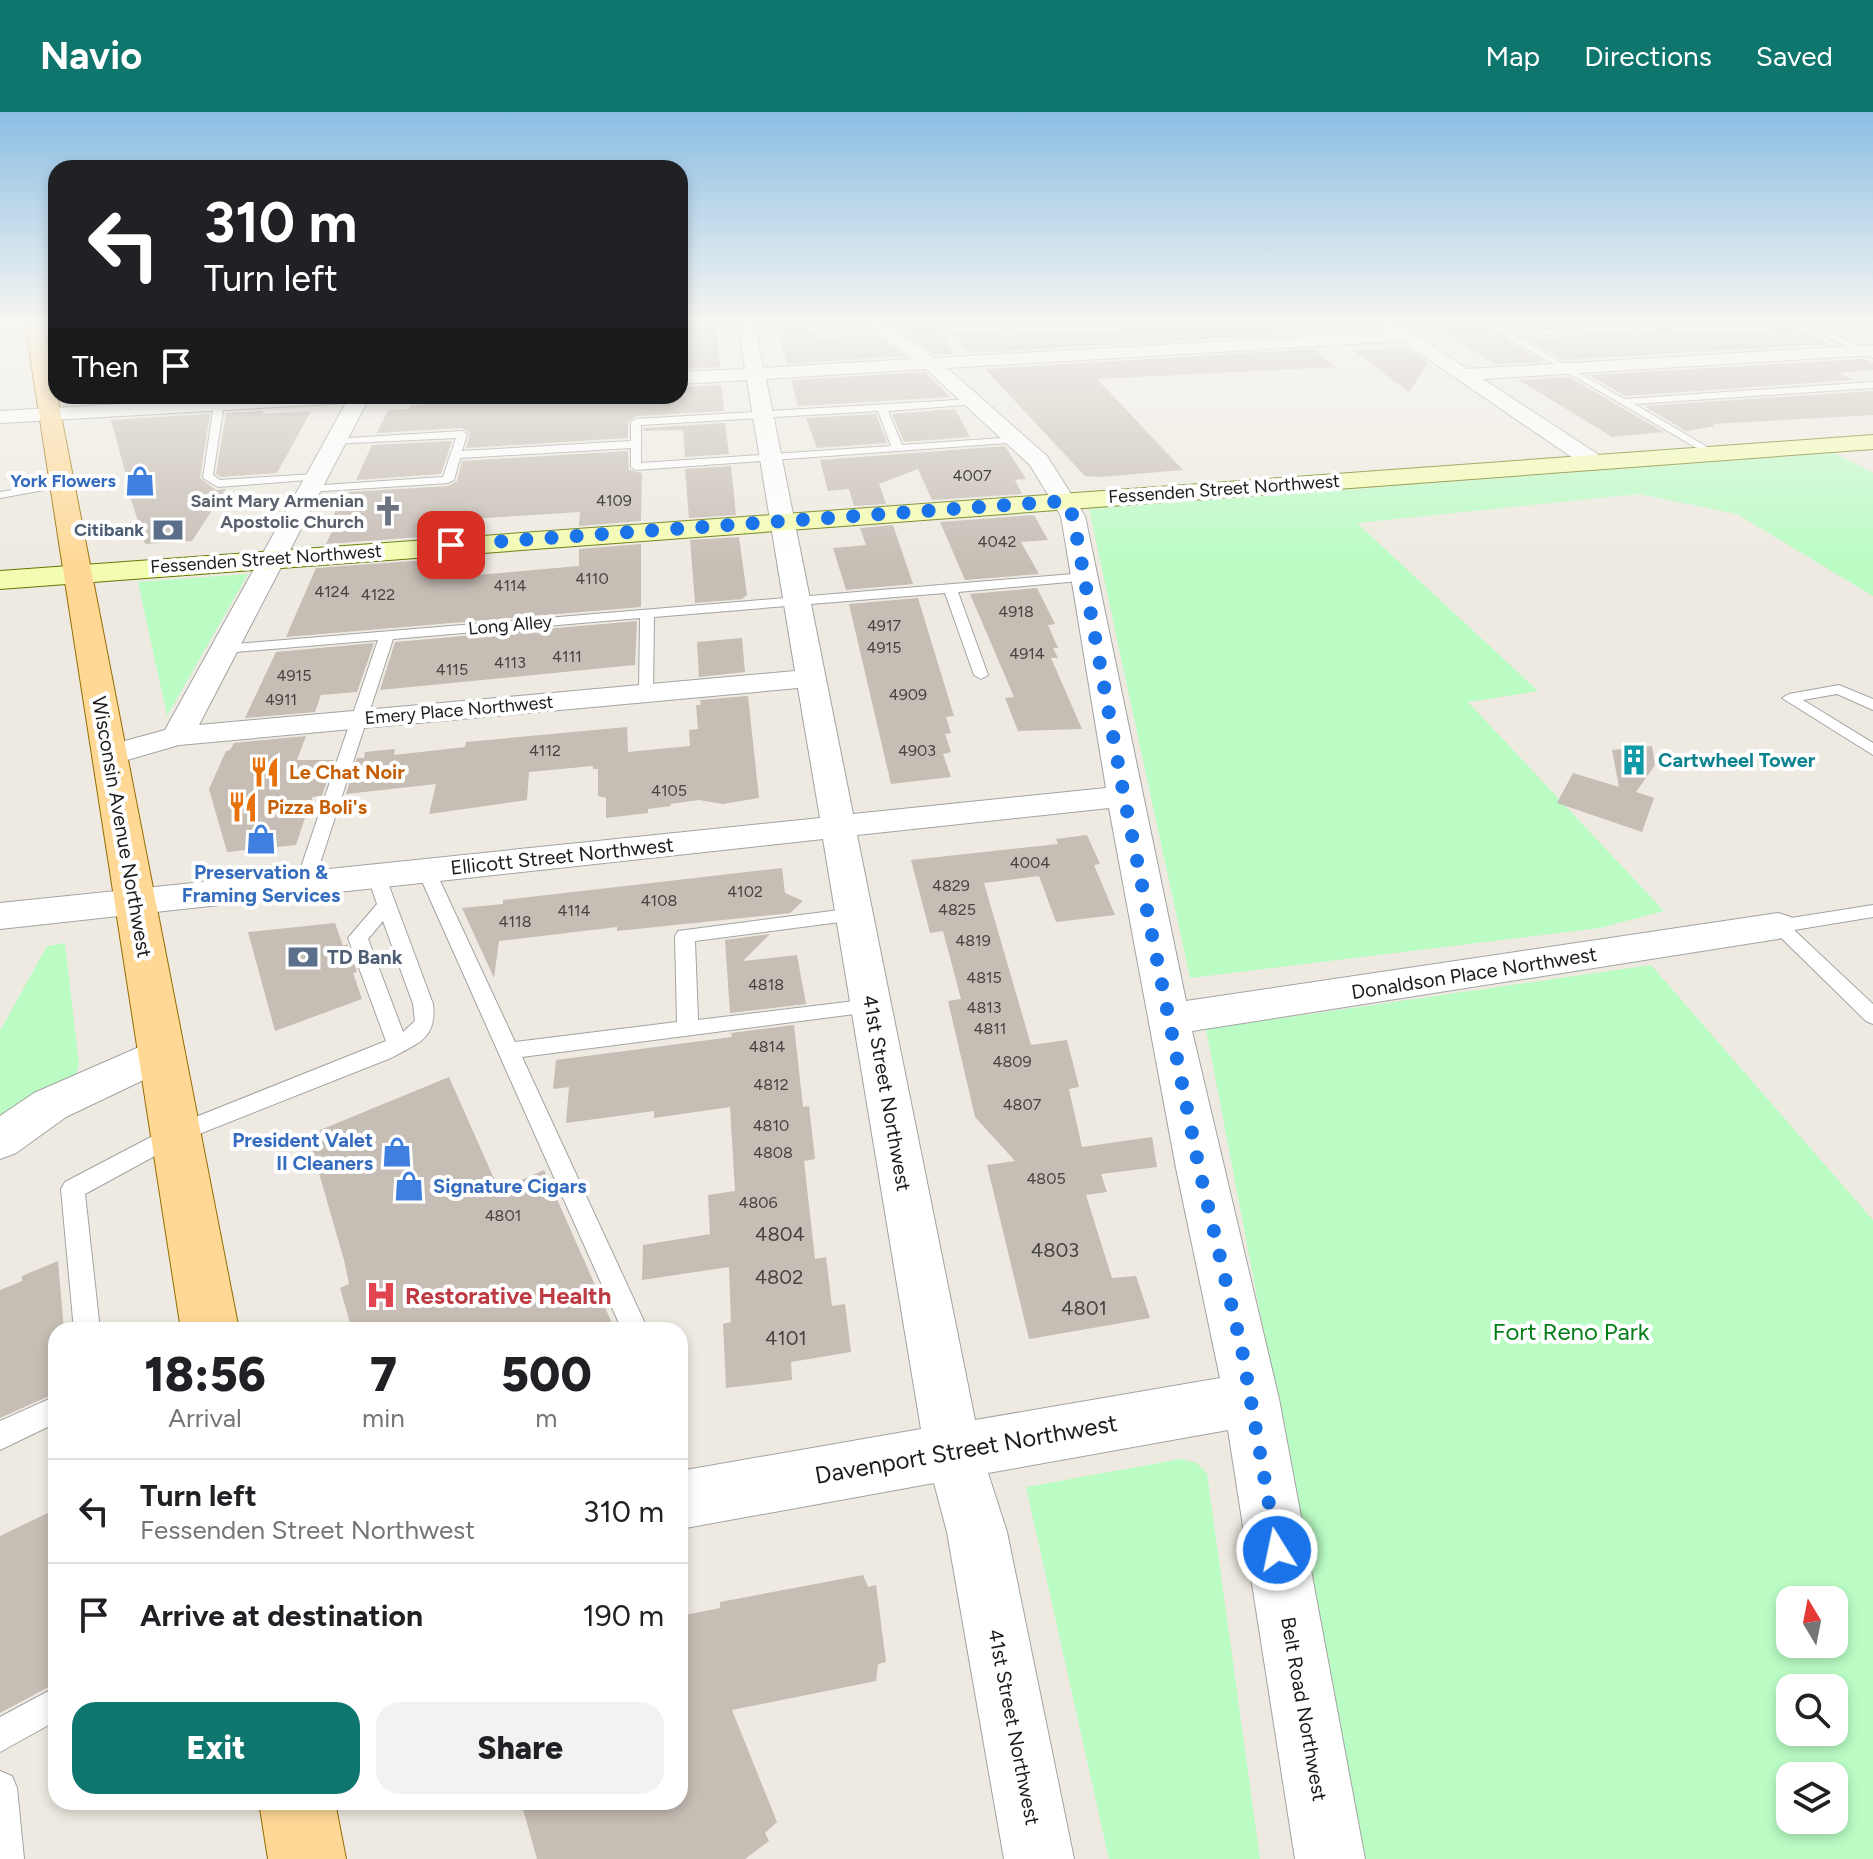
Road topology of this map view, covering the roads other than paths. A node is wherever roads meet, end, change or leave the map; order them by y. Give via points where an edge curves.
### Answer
1 (219, 404) edge
2 (49, 405) edge
3 (210, 405) edge
4 (354, 405) edge
5 (761, 405) edge
6 (935, 405) edge
7 (977, 405) edge
8 (1507, 405) edge
9 (1627, 405) edge
10 (882, 408) junction
11 (51, 414) junction
12 (763, 415) junction
13 (0, 417) edge
14 (1016, 440) junction
15 (334, 442) junction
16 (1873, 442) edge
17 (636, 444) junction
18 (898, 449) junction
19 (1712, 454) junction
20 (457, 455) junction
21 (771, 458) junction
22 (1594, 462) junction
23 (62, 478) junction
24 (0, 483) edge
25 (312, 483) junction
26 (0, 495) edge
27 (1064, 501) junction
28 (782, 521) junction
29 (273, 558) junction
30 (80, 574) junction
31 (1085, 577) junction
32 (0, 580) edge
33 (950, 588) junction
34 (796, 600) junction
35 (647, 613) junction
36 (387, 635) junction
37 (224, 649) junction
38 (981, 675) dead end
39 (810, 678) junction
40 (646, 693) junction
41 (1873, 705) edge
42 (361, 719) junction
43 (177, 736) junction
44 (1873, 750) edge
45 (110, 755) junction
46 (1124, 796) junction
47 (838, 827) junction
48 (426, 870) junction
49 (305, 882) junction
50 (382, 890) junction
51 (133, 901) junction
52 (1873, 911) edge
53 (855, 914) junction
54 (0, 916) edge
55 (1778, 926) junction
56 (871, 1006) junction
57 (1873, 1016) edge
58 (1169, 1019) junction
59 (688, 1029) junction
60 (398, 1045) junction
61 (509, 1051) junction
62 (162, 1053) junction
63 (176, 1134) junction
64 (0, 1140) edge
65 (86, 1322) edge
66 (209, 1322) edge
67 (631, 1322) edge
68 (1252, 1399) junction
69 (48, 1413) edge
70 (0, 1436) edge
71 (953, 1453) junction
72 (688, 1499) edge
73 (48, 1708) edge
74 (0, 1735) edge
75 (0, 1788) edge
76 (298, 1810) edge
77 (6, 1859) edge
78 (307, 1859) edge
79 (1039, 1859) edge
80 (1330, 1859) edge

1 - 25 lane via 210,480
2 - 11 main road, Wisconsin Avenue Northwest
3 - 11 street
4 - 15 street
5 - 12 street, 41st Street Northwest
6 - 10 lane
7 - 14 street, Belt Road Northwest
8 - 22 street
9 - 19 lane
10 - 12 lane
10 - 18 lane
11 - 13 street
11 - 23 main road, Wisconsin Avenue Northwest
12 - 17 lane via 636,422
12 - 21 street, 41st Street Northwest
14 - 18 lane
14 - 27 street, Belt Road Northwest via 1043,466
15 - 20 lane via 462,434
15 - 25 street
16 - 19 street, Fessenden Street Northwest
17 - 20 lane
17 - 21 lane via 636,467
18 - 21 lane
19 - 22 street, Fessenden Street Northwest
20 - 25 lane via 448,480
21 - 28 street, 41st Street Northwest
22 - 27 street, Fessenden Street Northwest
23 - 24 lane
23 - 26 lane
23 - 30 main road, Wisconsin Avenue Northwest
25 - 29 street
27 - 28 street, Fessenden Street Northwest
27 - 31 street, Belt Road Northwest via 1073,516
28 - 29 street, Fessenden Street Northwest
28 - 34 street, 41st Street Northwest
29 - 30 street, Fessenden Street Northwest
29 - 37 street
30 - 32 street, Fessenden Street Northwest
30 - 45 main road, Wisconsin Avenue Northwest
31 - 33 lane, Long Alley
31 - 46 street, Belt Road Northwest
33 - 34 lane, Long Alley
33 - 38 lane
34 - 35 lane, Long Alley
34 - 39 street, 41st Street Northwest
35 - 36 lane, Long Alley
35 - 40 lane
36 - 37 lane, Long Alley
36 - 42 lane
37 - 43 street
39 - 40 street, Emery Place Northwest
39 - 47 street, 41st Street Northwest
40 - 42 street, Emery Place Northwest
41 - 44 lane via 1839,689 1789,698
42 - 43 street, Emery Place Northwest
42 - 49 lane
43 - 45 street, Emery Place Northwest
45 - 51 main road, Wisconsin Avenue Northwest
46 - 47 street, Ellicott Street Northwest
46 - 58 street, Belt Road Northwest
47 - 48 street, Ellicott Street Northwest
47 - 53 street, 41st Street Northwest
48 - 50 street, Ellicott Street Northwest
48 - 61 lane
49 - 50 street, Ellicott Street Northwest
49 - 51 street, Ellicott Street Northwest
50 - 60 lane via 358,938
50 - 60 lane via 425,1023
51 - 54 street, Ellicott Street Northwest
51 - 62 main road, Wisconsin Avenue Northwest
52 - 55 lane
53 - 56 street, 41st Street Northwest
53 - 59 lane via 685,936
55 - 57 lane
55 - 58 street, Donaldson Place Northwest
56 - 59 lane
56 - 71 street, 41st Street Northwest
58 - 68 street, Belt Road Northwest
59 - 61 lane
60 - 63 lane
61 - 67 lane
62 - 63 main road, Wisconsin Avenue Northwest
62 - 64 street via 50,1105
63 - 65 lane via 73,1189
63 - 66 main road, Wisconsin Avenue Northwest
68 - 71 street, Davenport Street Northwest
68 - 80 street, Belt Road Northwest
69 - 70 lane
71 - 72 street, Davenport Street Northwest
71 - 79 street, 41st Street Northwest via 977,1532
73 - 74 lane
75 - 77 lane
76 - 78 main road

